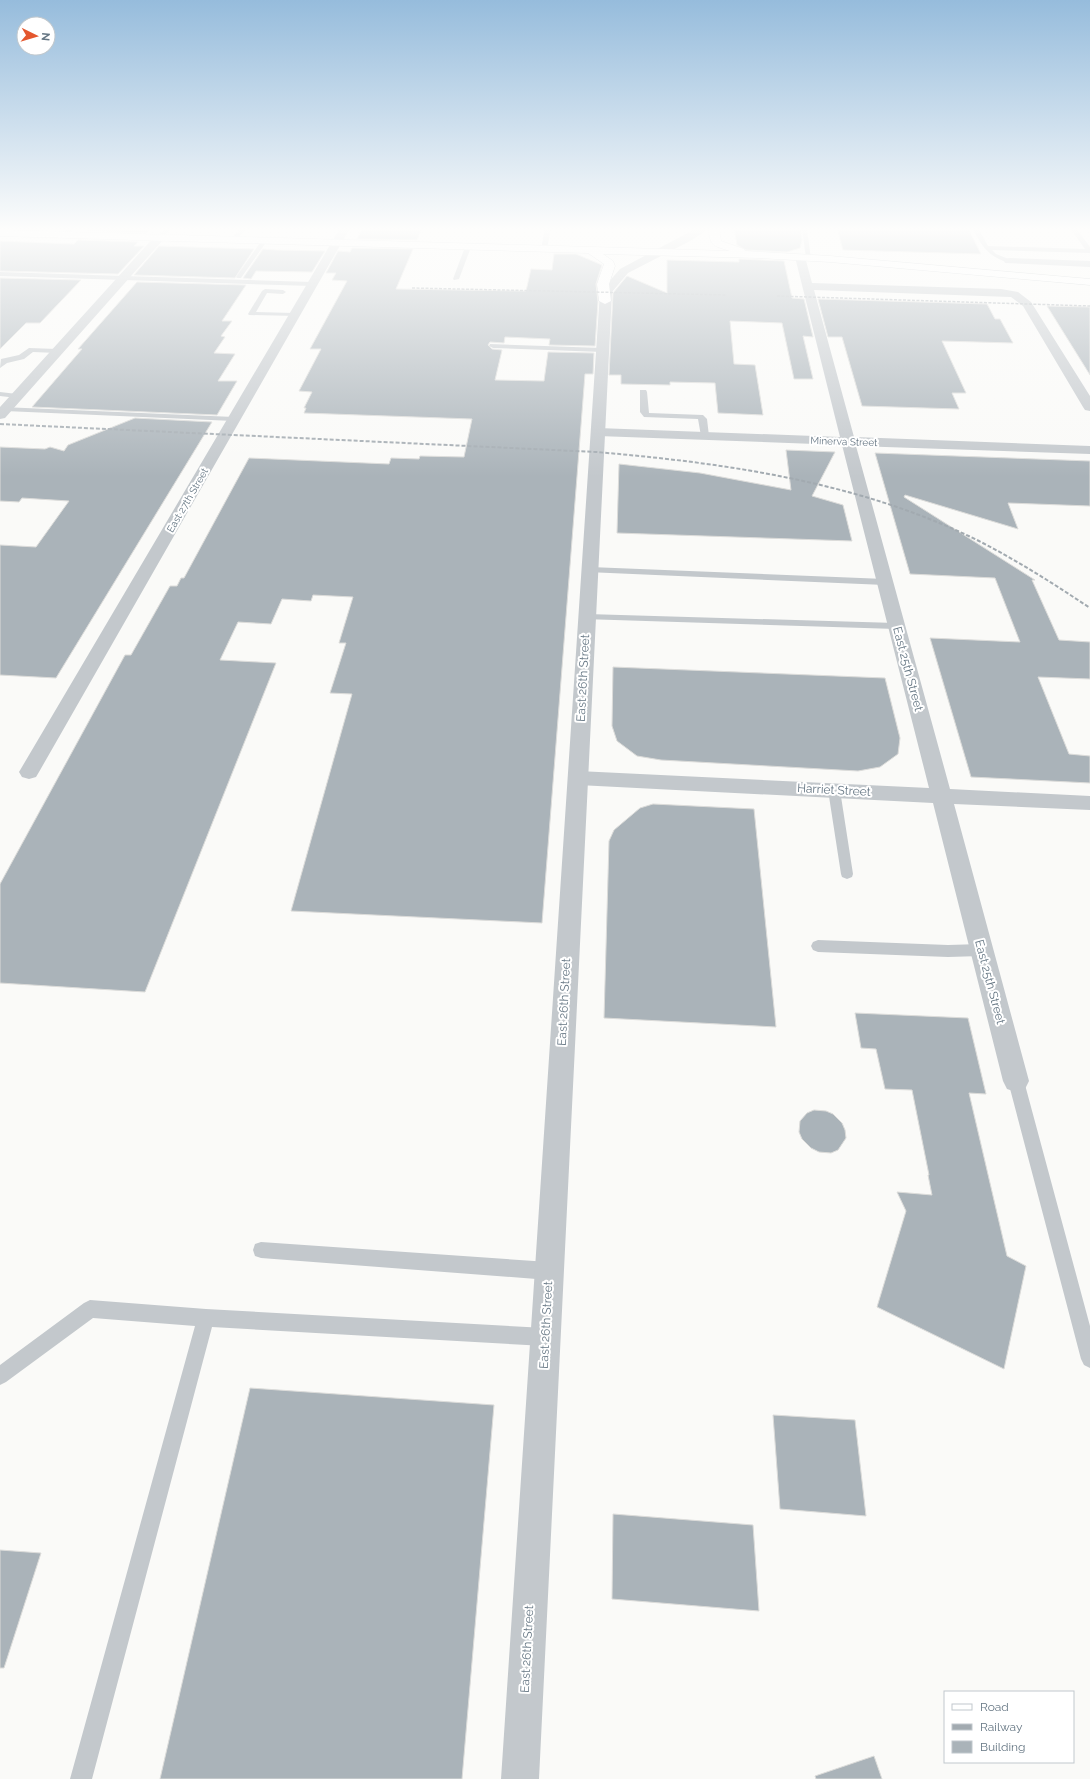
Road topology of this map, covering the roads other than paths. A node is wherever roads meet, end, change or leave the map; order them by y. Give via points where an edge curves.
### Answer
1 (93, 311) edge
2 (253, 311) edge
3 (295, 311) edge
4 (604, 311) edge
5 (814, 311) edge
6 (1031, 311) edge
7 (294, 315) junction
8 (493, 346) dead end
9 (602, 350) junction
10 (57, 351) junction
11 (0, 366) edge
12 (644, 392) dead end
13 (0, 394) edge
14 (17, 396) junction
15 (1090, 407) edge
16 (2, 412) edge
17 (234, 419) junction
18 (598, 432) junction
19 (704, 436) junction
20 (848, 441) junction
21 (1090, 450) edge
22 (590, 570) junction
23 (885, 582) junction
24 (587, 617) junction
25 (896, 626) junction
26 (29, 772) dead end
27 (578, 778) junction
28 (834, 790) junction
29 (941, 796) junction
30 (1090, 803) edge
31 (847, 874) dead end
32 (818, 946) dead end
33 (981, 950) junction
34 (1016, 1081) joint
35 (261, 1250) dead end
36 (549, 1271) junction
37 (206, 1318) junction
38 (545, 1337) junction
39 (1090, 1359) edge
40 (0, 1376) edge
41 (81, 1779) edge
42 (520, 1779) edge

1 - 10 street
2 - 7 lane via 251,314
3 - 7 street, East 27th Street
4 - 9 street, East 26th Street
5 - 20 street, East 25th Street
6 - 15 street
7 - 17 street, East 27th Street
8 - 9 lane
9 - 18 street, East 26th Street
10 - 11 lane via 32,350 21,357 4,361
10 - 14 street
12 - 19 lane via 644,412 647,415 700,417 703,419
13 - 14 lane
14 - 16 street
16 - 17 lane
17 - 26 street, East 27th Street
18 - 19 street, Minerva Street
18 - 22 street, East 26th Street
19 - 20 street, Minerva Street
20 - 21 street, Minerva Street
20 - 23 street, East 25th Street
22 - 23 lane
22 - 24 street, East 26th Street
23 - 25 street, East 25th Street
24 - 25 lane
24 - 27 street, East 26th Street
25 - 29 street, East 25th Street
27 - 28 street, Harriet Street
27 - 36 street, East 26th Street
28 - 29 street, Harriet Street
28 - 31 lane
29 - 30 street, Harriet Street
29 - 33 street, East 25th Street
32 - 33 lane
33 - 34 street, East 25th Street
34 - 39 lane
35 - 36 lane
36 - 38 street, East 26th Street
37 - 38 lane
37 - 40 lane via 90,1309
37 - 41 lane
38 - 42 street, East 26th Street

